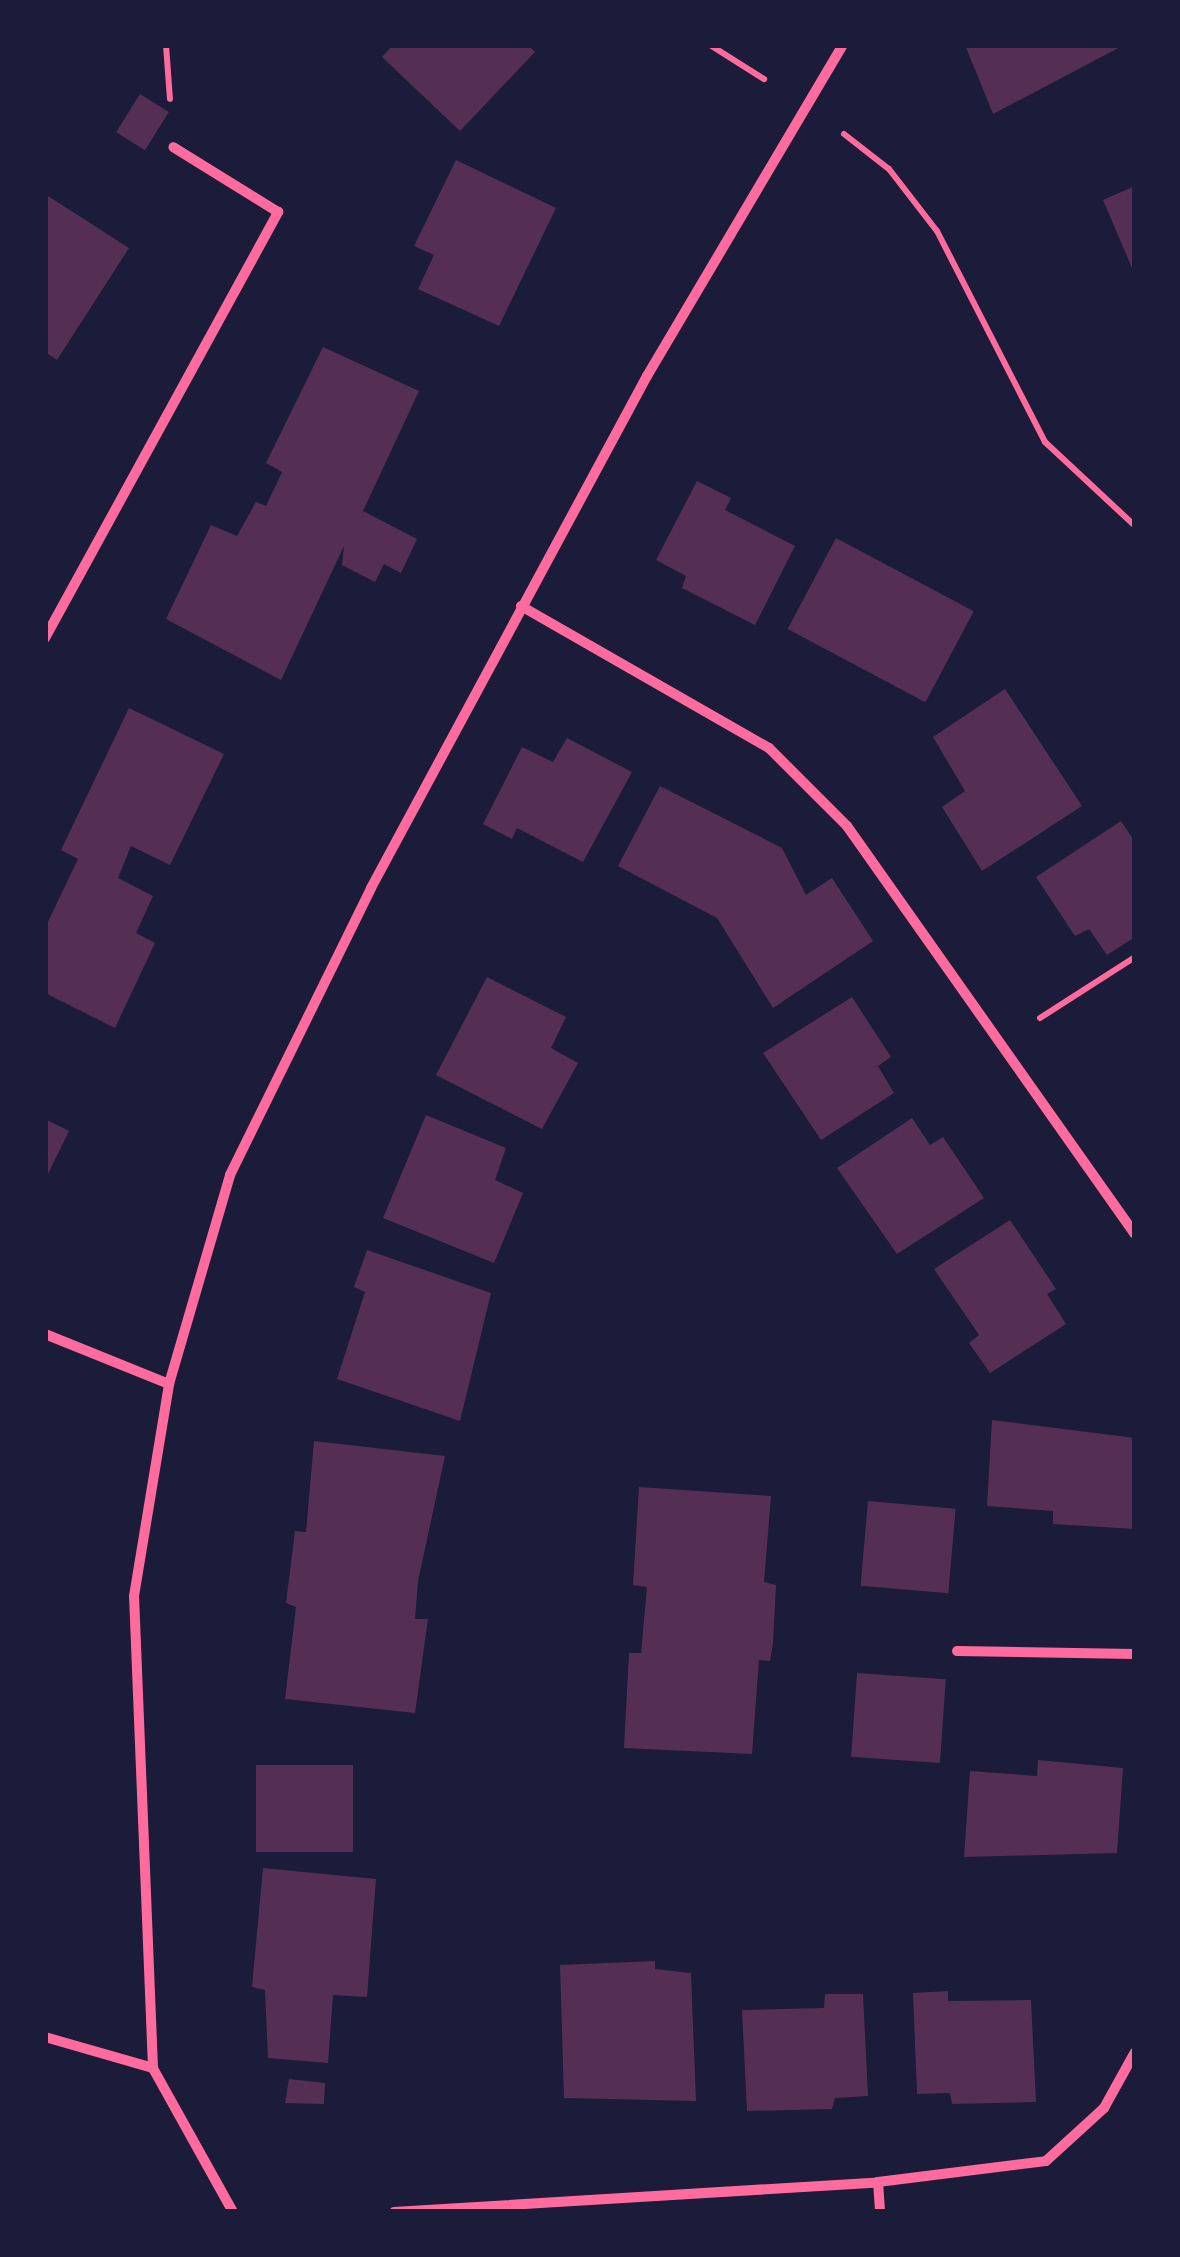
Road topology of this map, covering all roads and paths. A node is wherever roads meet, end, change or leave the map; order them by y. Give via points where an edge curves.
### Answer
1 (710, 45) edge
2 (843, 45) edge
3 (810, 107) junction
4 (173, 146) dead end
5 (1135, 526) edge
6 (521, 606) junction
7 (45, 638) edge
8 (1135, 958) edge
9 (1001, 1042) junction
10 (1135, 1234) edge
11 (45, 1334) edge
12 (169, 1384) junction
13 (957, 1650) dead end
14 (1135, 1654) edge
15 (45, 2036) edge
16 (1135, 2052) edge
17 (153, 2068) junction
18 (878, 2182) junction
19 (233, 2212) edge
20 (394, 2212) edge
21 (880, 2212) edge

1 - 3 path
2 - 3 street
3 - 5 path via 901,184 937,231 1045,442
3 - 6 street
4 - 7 street via 278,212
6 - 9 street via 769,748 848,826
6 - 12 street via 230,1175
8 - 9 path
9 - 10 street
11 - 12 street
12 - 17 street via 134,1596
13 - 14 street
15 - 17 street
16 - 18 street via 1104,2108 1046,2161
17 - 19 street
18 - 20 street
18 - 21 street

